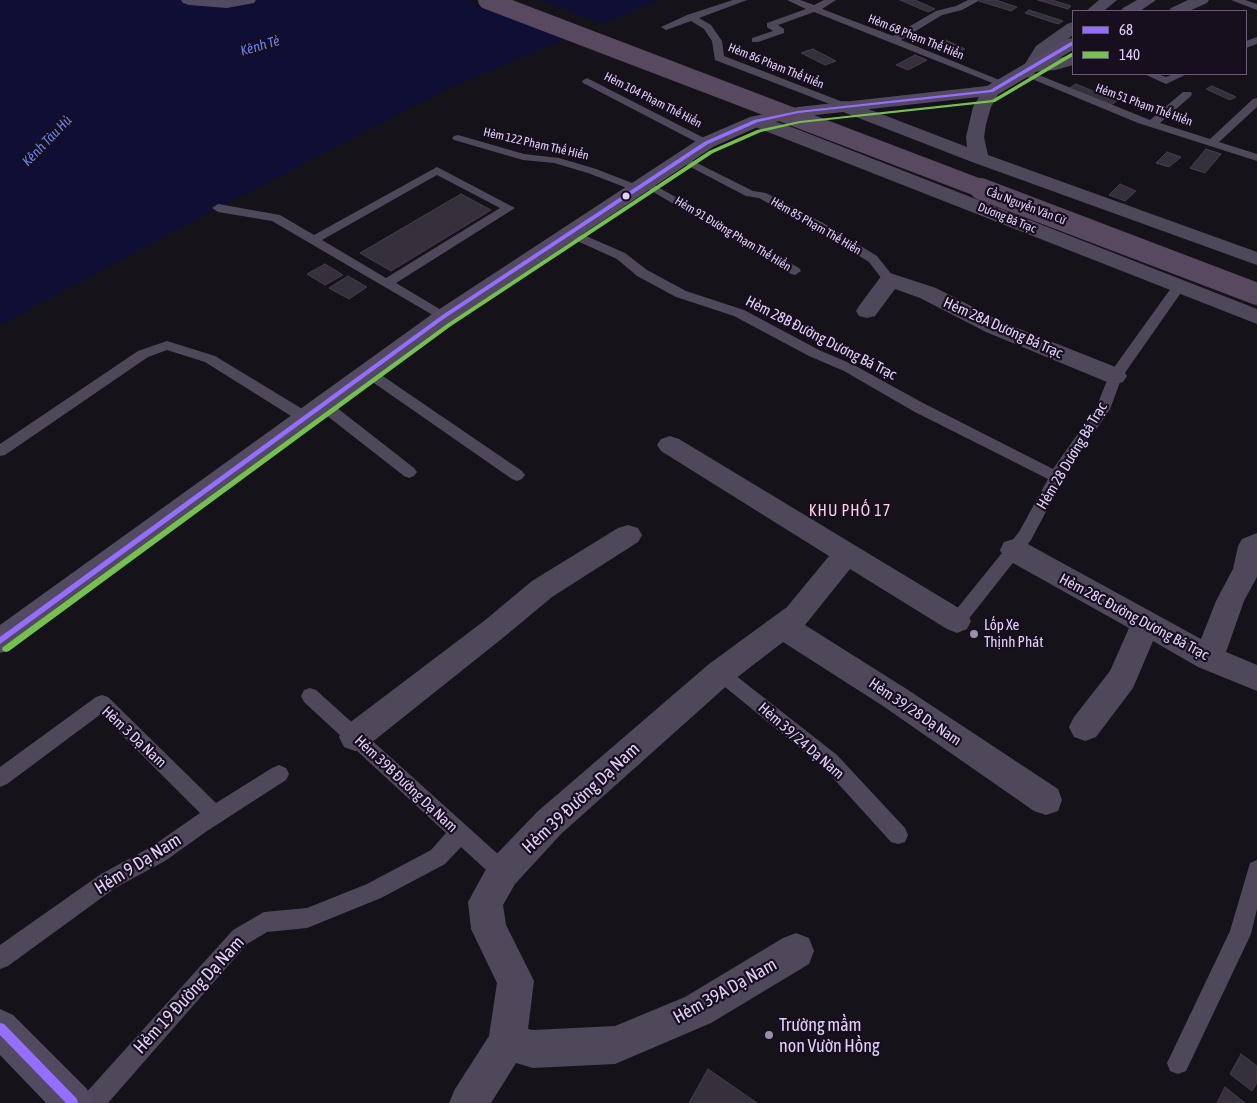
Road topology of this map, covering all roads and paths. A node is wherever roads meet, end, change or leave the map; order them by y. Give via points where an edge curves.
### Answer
1 (190, 0) edge
2 (248, 0) edge
3 (487, 0) edge
4 (520, 0) edge
5 (742, 0) edge
6 (792, 0) edge
7 (831, 0) edge
8 (975, 0) edge
9 (1109, 0) edge
10 (1148, 0) edge
11 (1201, 0) edge
12 (1236, 0) edge
13 (1257, 7) edge
14 (814, 9) junction
15 (1095, 10) edge
16 (1131, 10) edge
17 (1179, 10) edge
18 (690, 17) junction
19 (666, 27) dead end
20 (1072, 28) edge
21 (755, 40) dead end
22 (892, 41) junction
23 (1072, 44) edge
24 (1072, 60) edge
25 (1028, 70) junction
26 (1152, 75) edge
27 (1179, 75) edge
28 (587, 81) dead end
29 (998, 88) junction
30 (1187, 94) dead end
31 (1257, 101) edge
32 (844, 106) junction
33 (756, 121) junction
34 (1152, 124) junction
35 (458, 138) dead end
36 (706, 143) junction
37 (1211, 144) junction
38 (681, 158) junction
39 (979, 158) junction
40 (1257, 158) edge
41 (1001, 166) junction
42 (640, 185) junction
43 (961, 200) junction
44 (218, 208) dead end
45 (570, 232) junction
46 (314, 240) junction
47 (1257, 259) edge
48 (795, 271) dead end
49 (1257, 277) edge
50 (890, 280) junction
51 (387, 283) junction
52 (1179, 286) junction
53 (1257, 294) edge
54 (867, 311) dead end
55 (443, 317) junction
56 (1257, 317) edge
57 (167, 345) joint
58 (366, 372) junction
59 (1115, 376) junction
60 (313, 411) junction
61 (670, 445) dead end
62 (0, 451) edge
63 (410, 472) dead end
64 (517, 475) dead end
65 (1056, 478) junction
66 (628, 535) dead end
67 (1257, 544) edge
68 (1014, 550) junction
69 (846, 554) junction
70 (957, 620) joint
71 (1146, 623) junction
72 (782, 626) junction
73 (0, 641) edge
74 (1209, 658) junction
75 (720, 673) junction
76 (1257, 678) edge
77 (310, 696) dead end
78 (1085, 727) dead end
79 (355, 736) junction
80 (279, 774) dead end
81 (0, 778) edge
82 (1046, 800) dead end
83 (214, 814) junction
84 (460, 833) junction
85 (898, 835) dead end
86 (1257, 870) edge
87 (502, 872) junction
88 (796, 951) dead end
89 (0, 958) edge
90 (3, 1038) edge
91 (507, 1042) junction
92 (1178, 1063) dead end
93 (73, 1103) edge
94 (92, 1103) edge
95 (470, 1103) edge

1 - 2 main road
3 - 53 main road, Cầu Nguyễn Văn Cừ, bridge
4 - 49 main road, Cầu Nguyễn Văn Cừ
5 - 18 lane
6 - 14 lane, Hẻm 68 Phạm Thế Hiển
7 - 14 lane
8 - 22 lane via 939,13
9 - 15 street
10 - 16 main road
11 - 17 street
12 - 13 lane
14 - 21 lane via 770,25 781,32
14 - 22 lane, Hẻm 68 Phạm Thế Hiển
18 - 19 lane
18 - 32 lane, Hẻm 86 Phạm Thế Hiển via 708,27 717,41 719,58
20 - 25 street via 1042,50
22 - 29 lane, Hẻm 68 Phạm Thế Hiển
23 - 25 main road
24 - 25 street
25 - 29 main road
25 - 34 lane, Hẻm 51 Phạm Thế Hiển
26 - 27 lane via 1166,80
28 - 36 lane, Hẻm 104 Phạm Thế Hiển
29 - 32 main road
29 - 39 street via 982,107 977,124 975,137
30 - 34 lane
31 - 37 lane
32 - 33 main road
32 - 39 street
33 - 36 main road
33 - 43 street, Dương Bá Trạc
34 - 37 lane, Hẻm 51 Phạm Thế Hiển
35 - 42 lane, Hẻm 122 Phạm Thế Hiển via 523,157 555,160
36 - 38 main road
37 - 40 lane, Hẻm 51 Phạm Thế Hiển
38 - 42 main road
38 - 50 lane, Hẻm 85 Phạm Thế Hiển via 820,226 873,259
39 - 41 street
41 - 43 street via 980,168 967,175 959,183
41 - 47 street
42 - 45 main road
42 - 48 lane, Hẻm 91 Đường Phạm Thế Hiển
43 - 52 street, Dương Bá Trạc
44 - 46 lane via 276,218
45 - 55 main road
45 - 65 lane, Hẻm 28B Đường Dương Bá Trạc via 621,256 642,273 681,294 739,313
46 - 51 lane
46 - 51 lane via 437,170 509,208
50 - 54 street
50 - 59 street, Hẻm 28A Dương Bá Trạc via 928,293 994,327
51 - 55 lane
52 - 56 street, Dương Bá Trạc
52 - 59 lane, Hẻm 28 Dương Bá Trạc
55 - 58 main road
57 - 60 lane via 210,359
57 - 62 lane via 143,354
58 - 60 main road
58 - 64 lane
59 - 65 lane, Hẻm 28 Dương Bá Trạc via 1103,409
60 - 63 lane
60 - 73 main road
61 - 69 street
65 - 68 lane, Hẻm 28 Dương Bá Trạc
66 - 79 street via 542,589
67 - 74 street via 1252,546 1247,569 1230,601
68 - 70 lane, Hẻm 28 Dương Bá Trạc
68 - 71 street, Hẻm 28C Đường Dương Bá Trạc
69 - 70 street
69 - 72 street, Hẻm 39 Đường Dạ Nam via 798,614
71 - 74 street, Hẻm 28C Đường Dương Bá Trạc
71 - 78 street via 1122,679
72 - 75 street, Hẻm 39 Đường Dạ Nam
72 - 82 street, Hẻm 39/28 Dạ Nam
74 - 76 street, Hẻm 28C Đường Dương Bá Trạc
75 - 85 lane, Hẻm 39/24 Dạ Nam via 830,761
75 - 87 street, Hẻm 39 Đường Dạ Nam via 549,823
77 - 79 lane, Hẻm 39B Đường Dạ Nam
79 - 84 lane, Hẻm 39B Đường Dạ Nam
80 - 83 lane, Hẻm 9 Dạ Nam
81 - 83 lane, Hẻm 3 Dạ Nam via 102,703
83 - 89 lane, Hẻm 9 Dạ Nam via 158,854 108,881
84 - 87 lane, Hẻm 39B Đường Dạ Nam
84 - 94 lane, Hẻm 19 Đường Dạ Nam via 438,857 374,891 307,918 264,922 240,937
86 - 92 lane via 1240,934
87 - 91 street, Hẻm 39 Đường Dạ Nam via 485,902 489,929 516,981
88 - 91 street, Hẻm 39A Dạ Nam via 698,1010 615,1044 533,1049
90 - 93 main road
91 - 95 street, Hẻm 39 Đường Dạ Nam

